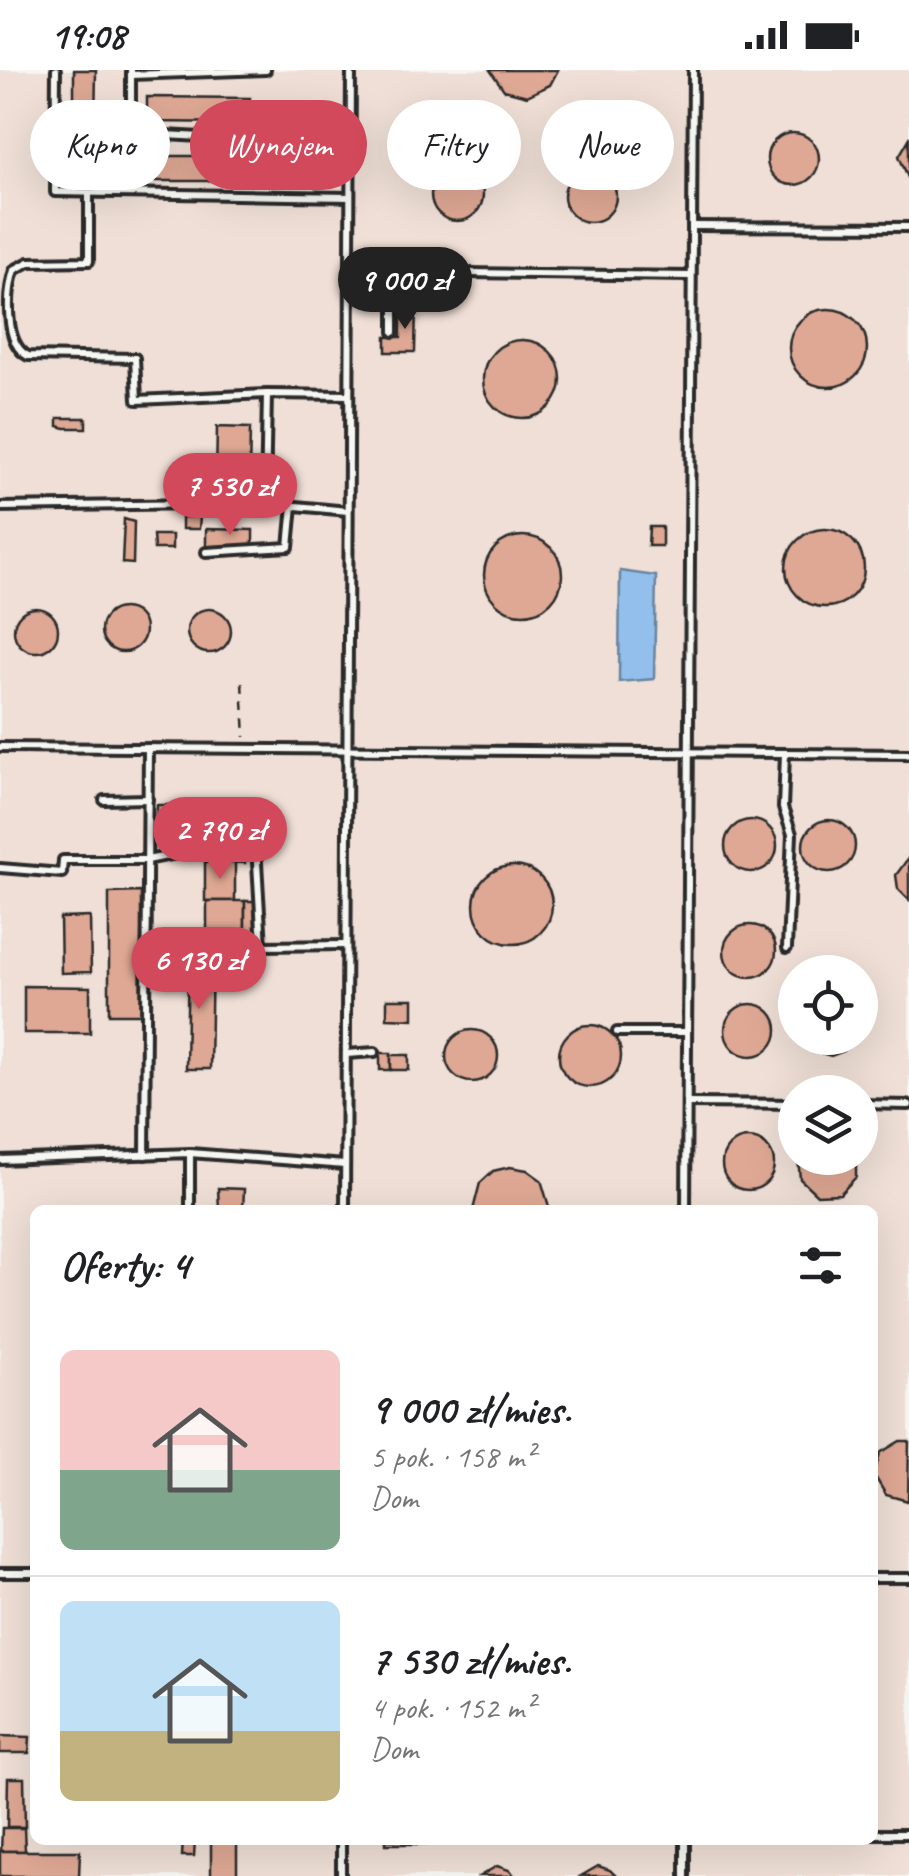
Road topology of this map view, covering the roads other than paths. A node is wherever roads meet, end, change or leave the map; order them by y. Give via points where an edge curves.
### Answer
1 (56, 70) edge
2 (266, 70) edge
3 (351, 70) edge
4 (693, 70) edge
5 (131, 72) edge
6 (56, 100) edge
7 (131, 100) edge
8 (55, 190) edge
9 (90, 193) junction
10 (350, 197) junction
11 (692, 226) junction
12 (909, 227) edge
13 (350, 272) junction
14 (394, 272) junction
15 (691, 276) junction
16 (394, 332) dead end
17 (267, 394) junction
18 (349, 394) junction
19 (265, 502) junction
20 (0, 506) edge
21 (293, 506) junction
22 (348, 511) junction
23 (206, 552) dead end
24 (0, 747) edge
25 (148, 748) junction
26 (347, 749) junction
27 (688, 752) junction
28 (785, 753) junction
29 (909, 754) edge
30 (148, 798) junction
31 (104, 800) dead end
32 (256, 846) dead end
33 (207, 848) dead end
34 (147, 860) junction
35 (0, 868) edge
36 (346, 946) junction
37 (786, 948) dead end
38 (617, 1032) dead end
39 (687, 1032) junction
40 (375, 1052) dead end
41 (346, 1054) junction
42 (687, 1103) junction
43 (778, 1104) edge
44 (878, 1104) edge
45 (909, 1104) edge
46 (190, 1153) junction
47 (145, 1155) junction
48 (0, 1160) edge
49 (345, 1165) junction
50 (190, 1205) edge
51 (345, 1205) edge
52 (686, 1205) edge
53 (0, 1573) edge
54 (30, 1573) edge
55 (878, 1578) edge
56 (909, 1578) edge
57 (878, 1834) edge
58 (909, 1834) edge
59 (341, 1845) edge
60 (685, 1845) edge
61 (341, 1876) edge
62 (685, 1876) edge

1 - 6 lane
2 - 5 lane
3 - 10 lane
4 - 11 lane
5 - 7 lane
8 - 9 lane
9 - 10 lane
9 - 17 lane via 89,261 29,262 14,270 17,348 28,356 135,358 137,400
10 - 13 lane
11 - 12 lane
11 - 15 lane
13 - 14 lane
13 - 18 lane
14 - 15 lane
14 - 16 lane
15 - 27 lane
17 - 18 lane
17 - 19 lane
18 - 22 lane
19 - 20 lane
19 - 21 lane
21 - 22 lane
21 - 23 lane via 290,547
22 - 26 lane
24 - 25 lane
25 - 26 lane
25 - 30 lane
26 - 27 lane
26 - 36 lane
27 - 28 lane
27 - 39 lane
28 - 29 lane
28 - 37 lane via 783,808 792,834
30 - 31 lane
30 - 34 lane
32 - 36 lane via 262,946
33 - 34 lane
34 - 35 lane via 64,860 62,873
34 - 47 lane
36 - 41 lane
38 - 39 lane
39 - 42 lane
40 - 41 lane
41 - 49 lane
42 - 43 lane
42 - 52 lane
44 - 45 lane
46 - 47 lane
46 - 49 lane
46 - 50 lane
47 - 48 lane
49 - 51 lane
53 - 54 lane
55 - 56 lane
57 - 58 lane
59 - 61 lane
60 - 62 lane

